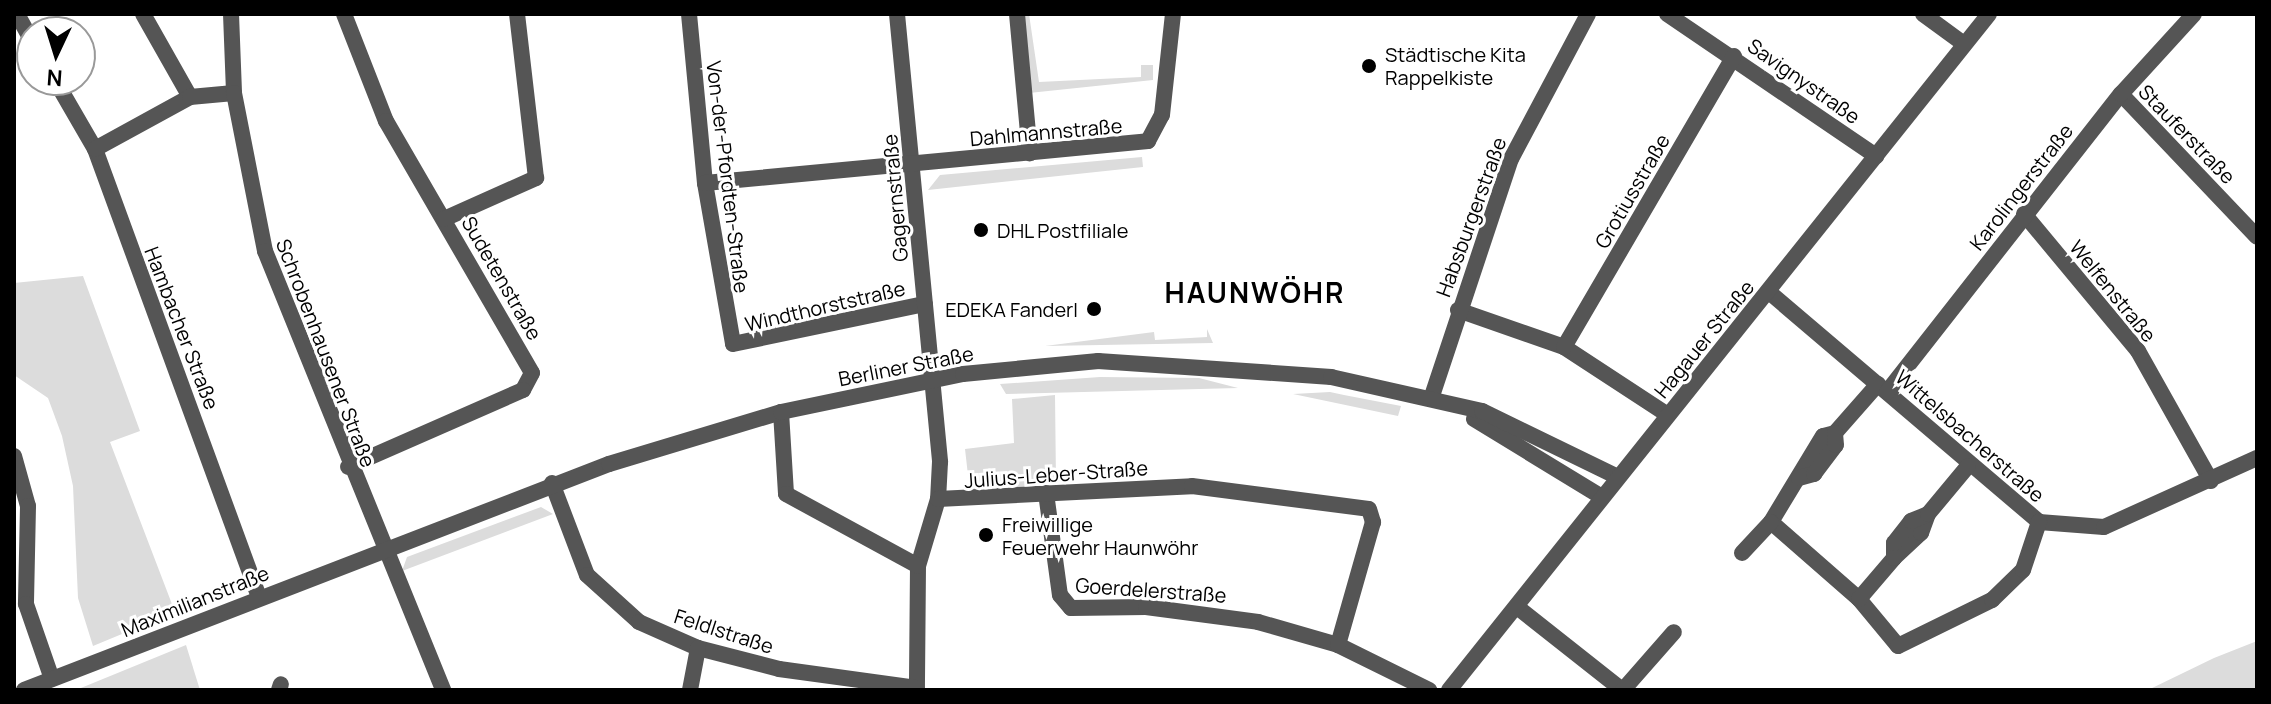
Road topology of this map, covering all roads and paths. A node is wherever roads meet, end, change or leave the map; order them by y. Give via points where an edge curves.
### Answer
1 (143, 14) edge
2 (231, 14) edge
3 (344, 14) edge
4 (517, 14) edge
5 (689, 14) edge
6 (897, 14) edge
7 (1017, 14) edge
8 (1173, 14) edge
9 (1588, 14) edge
10 (1667, 14) edge
11 (1923, 14) edge
12 (1989, 14) edge
13 (2194, 14) edge
14 (1964, 44) junction
15 (1734, 56) junction
16 (234, 93) junction
17 (2121, 94) junction
18 (64, 96) edge
19 (190, 97) junction
20 (95, 149) junction
21 (1030, 153) junction
22 (1876, 156) junction
23 (912, 163) junction
24 (705, 183) junction
25 (2024, 214) junction
26 (444, 219) junction
27 (2257, 237) edge
28 (1769, 292) junction
29 (925, 304) junction
30 (1458, 310) junction
31 (733, 344) joint
32 (1564, 347) junction
33 (931, 378) junction
34 (1882, 388) junction
35 (1431, 399) junction
36 (1458, 407) junction
37 (781, 412) junction
38 (1668, 415) junction
39 (14, 456) edge
40 (2257, 458) edge
41 (1968, 466) junction
42 (348, 467) junction
43 (1618, 477) junction
44 (2211, 481) junction
45 (552, 483) junction
46 (1046, 493) junction
47 (1602, 497) junction
48 (938, 499) junction
49 (1771, 522) junction
50 (2039, 522) junction
51 (381, 548) junction
52 (1742, 553) dead end
53 (918, 566) junction
54 (259, 597) junction
55 (1859, 599) junction
56 (1517, 607) junction
57 (1674, 632) dead end
58 (1338, 645) junction
59 (698, 648) junction
60 (52, 679) junction
61 (917, 689) edge
62 (24, 690) edge
63 (443, 690) edge
64 (690, 690) edge
65 (1429, 690) edge
66 (1449, 690) edge
67 (1622, 690) edge

1 - 19 street
2 - 16 street, Schrobenhausener Straße
3 - 26 street, Sudetenstraße via 386,121
4 - 26 street via 536,178
5 - 24 street, Von-der-Pfordten-Straße
6 - 23 street, Gagernstraße
7 - 21 street
8 - 21 street, Dahlmannstraße via 1153,136
9 - 30 street, Habsburgerstraße via 1511,159
10 - 15 street, Savignystraße
11 - 14 street
12 - 14 street, Hagauer Straße
13 - 17 street, Karolingerstraße
14 - 22 street, Hagauer Straße
15 - 22 street, Savignystraße
15 - 32 street, Grotiusstraße
16 - 19 street
16 - 42 street, Schrobenhausener Straße via 265,251
17 - 25 street, Karolingerstraße
17 - 27 street, Stauferstraße
18 - 20 street, Hambacher Straße
19 - 20 street
20 - 54 street, Hambacher Straße
21 - 23 street, Dahlmannstraße
22 - 28 street, Hagauer Straße
23 - 24 street, Dahlmannstraße
23 - 29 street, Gagernstraße
24 - 31 street, Von-der-Pfordten-Straße
25 - 34 street, Karolingerstraße
25 - 44 street, Welfenstraße via 2138,351
26 - 42 street, Sudetenstraße via 528,361 530,382
28 - 34 street, Wittelsbacherstraße
28 - 38 street, Hagauer Straße
29 - 31 street, Windthorststraße via 746,347
29 - 33 street, Gagernstraße
30 - 32 street
30 - 35 street, Habsburgerstraße
32 - 38 street
33 - 35 street, Berliner Straße via 1098,361 1175,363 1331,377
33 - 37 street, Berliner Straße
33 - 48 street, Gagernstraße
34 - 41 street, Wittelsbacherstraße
34 - 49 street, Karolingerstraße via 1835,433 1823,436
35 - 36 street, Berliner Straße
36 - 43 street, Berliner Straße via 1551,440
36 - 47 street, Berliner Straße
37 - 45 street, Berliner Straße
37 - 53 street via 786,494
38 - 43 street, Hagauer Straße
39 - 60 street via 28,506 26,604
40 - 44 street, Wittelsbacherstraße
41 - 50 street, Wittelsbacherstraße
41 - 55 street via 1928,514 1911,521 1894,543 1894,558
42 - 51 street, Schrobenhausener Straße
43 - 47 street, Hagauer Straße
44 - 50 street, Wittelsbacherstraße via 2104,527
45 - 51 street, Berliner Straße
45 - 59 street, Feldlstraße via 600,592 639,622
46 - 48 street, Julius-Leber-Straße
46 - 58 street, Goerdelerstraße via 1060,595 1071,608 1222,614
46 - 58 street, Julius-Leber-Straße via 1192,486 1369,509 1373,522
47 - 56 street, Hagauer Straße
48 - 53 street, Gagernstraße
49 - 52 street, Karolingerstraße
49 - 55 street
50 - 55 street via 2023,570 1992,600 1905,647
51 - 54 street, Maximilianstraße
51 - 63 street, Schrobenhausener Straße
53 - 61 street, Gagernstraße
54 - 60 street, Maximilianstraße
56 - 66 street, Hagauer Straße
56 - 67 street
57 - 67 street
58 - 65 street, Goerdelerstraße
59 - 61 street, Feldlstraße via 779,669
59 - 64 street
60 - 62 street, Maximilianstraße

